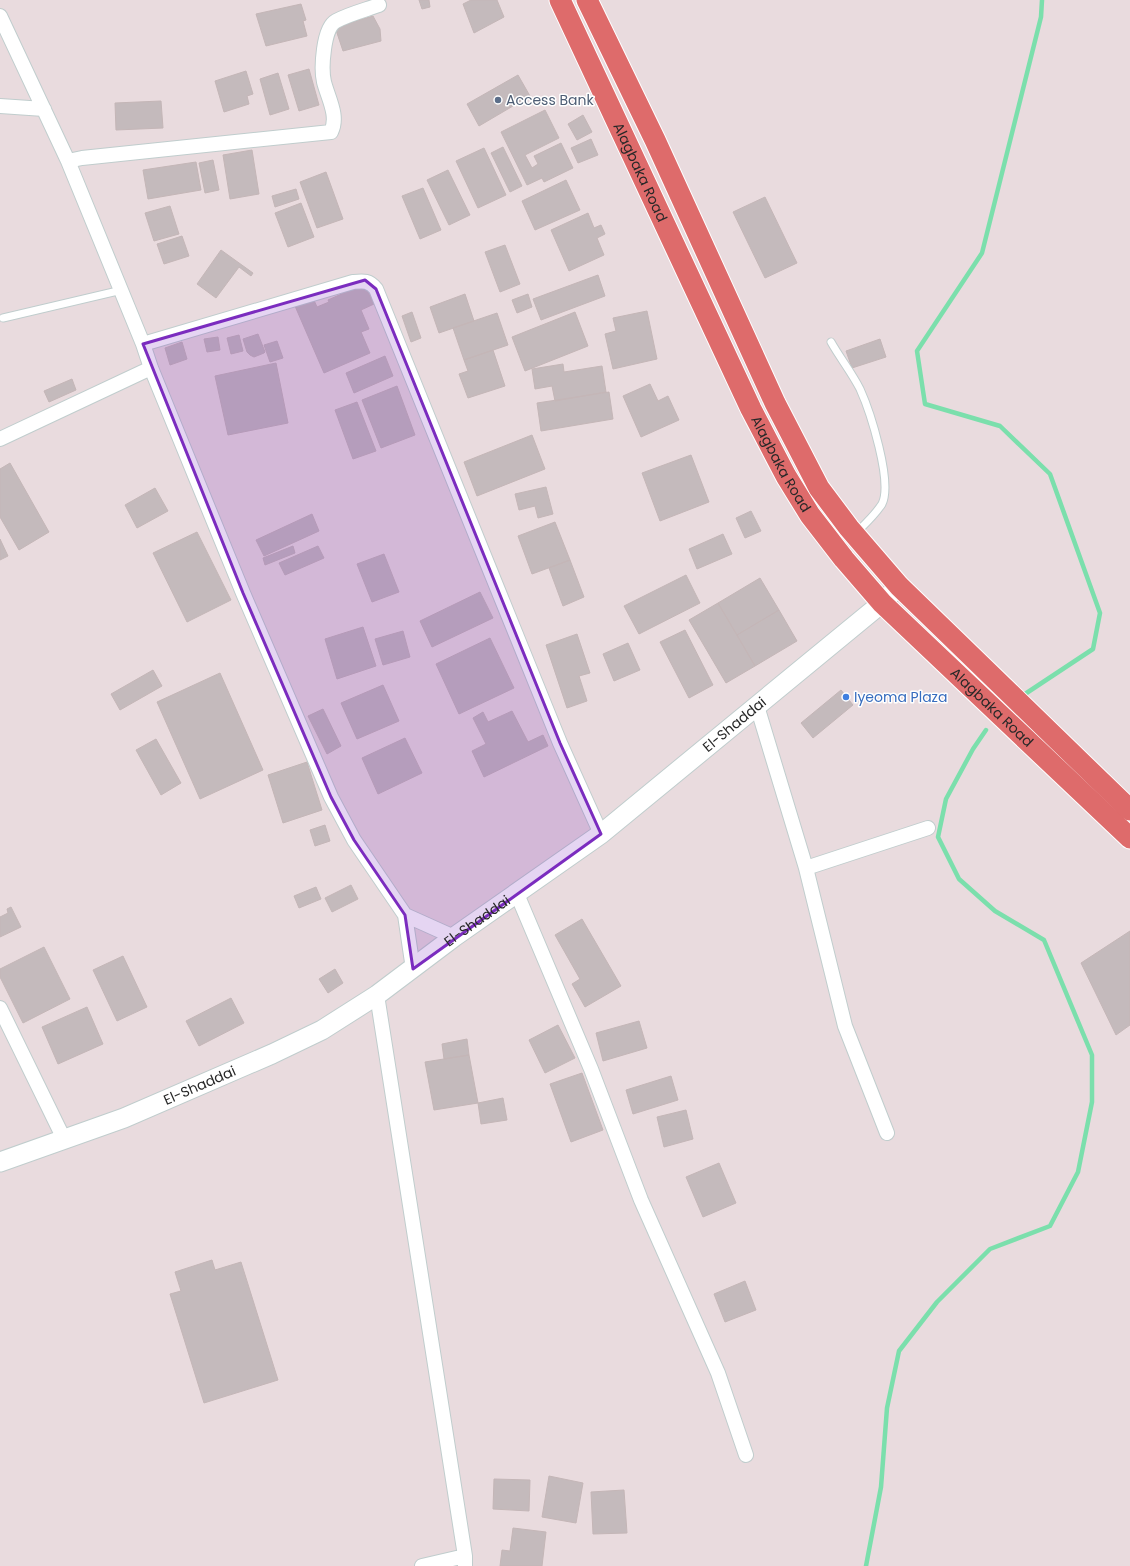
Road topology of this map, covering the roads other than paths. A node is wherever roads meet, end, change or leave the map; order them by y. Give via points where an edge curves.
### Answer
1 (560, 0) edge
2 (587, 0) edge
3 (379, 5) dead end
4 (0, 16) edge
5 (0, 106) edge
6 (44, 109) junction
7 (655, 140) junction
8 (630, 151) junction
9 (68, 161) junction
10 (122, 290) junction
11 (3, 318) dead end
12 (831, 342) dead end
13 (143, 344) junction
14 (151, 368) junction
15 (0, 439) edge
16 (854, 535) junction
17 (899, 586) junction
18 (882, 603) junction
19 (757, 706) junction
20 (1130, 810) edge
21 (928, 828) dead end
22 (601, 834) junction
23 (1130, 838) edge
24 (806, 868) junction
25 (517, 894) junction
26 (405, 915) junction
27 (454, 937) junction
28 (413, 969) junction
29 (377, 995) junction
30 (0, 1008) edge
31 (887, 1133) dead end
32 (64, 1139) junction
33 (0, 1162) edge
34 (746, 1455) dead end
35 (465, 1561) edge
36 (422, 1566) edge

1 - 8 main road, Alagbaka Road
2 - 7 main road, Alagbaka Road
3 - 9 street via 335,22 327,32 324,45 324,80 334,117 331,132
4 - 6 street
5 - 6 street
6 - 9 street
7 - 8 main road
7 - 16 main road, Alagbaka Road via 774,403 819,488
8 - 18 main road, Alagbaka Road via 751,409 786,476 815,521
9 - 10 street
10 - 11 lane
10 - 13 street
12 - 16 lane via 859,388 874,426 882,460 882,503 871,519
13 - 14 street
13 - 22 street via 353,282 365,280 372,284 560,744
14 - 15 street
14 - 26 street via 331,798 354,840
16 - 17 main road, Alagbaka Road
17 - 18 street, El-Shaddai
17 - 20 main road, Alagbaka Road
18 - 19 street, El-Shaddai
18 - 23 main road, Alagbaka Road
19 - 22 street, El-Shaddai
19 - 24 street
21 - 24 street
22 - 25 street, El-Shaddai
24 - 31 street via 845,1026
25 - 27 street, El-Shaddai
25 - 34 street via 591,1069 641,1200 718,1372
26 - 27 street
26 - 28 street
27 - 28 street, El-Shaddai
28 - 29 street, El-Shaddai
29 - 32 street, El-Shaddai via 322,1030 272,1054 124,1118
29 - 35 street
30 - 32 street
32 - 33 street, El-Shaddai
35 - 36 street

